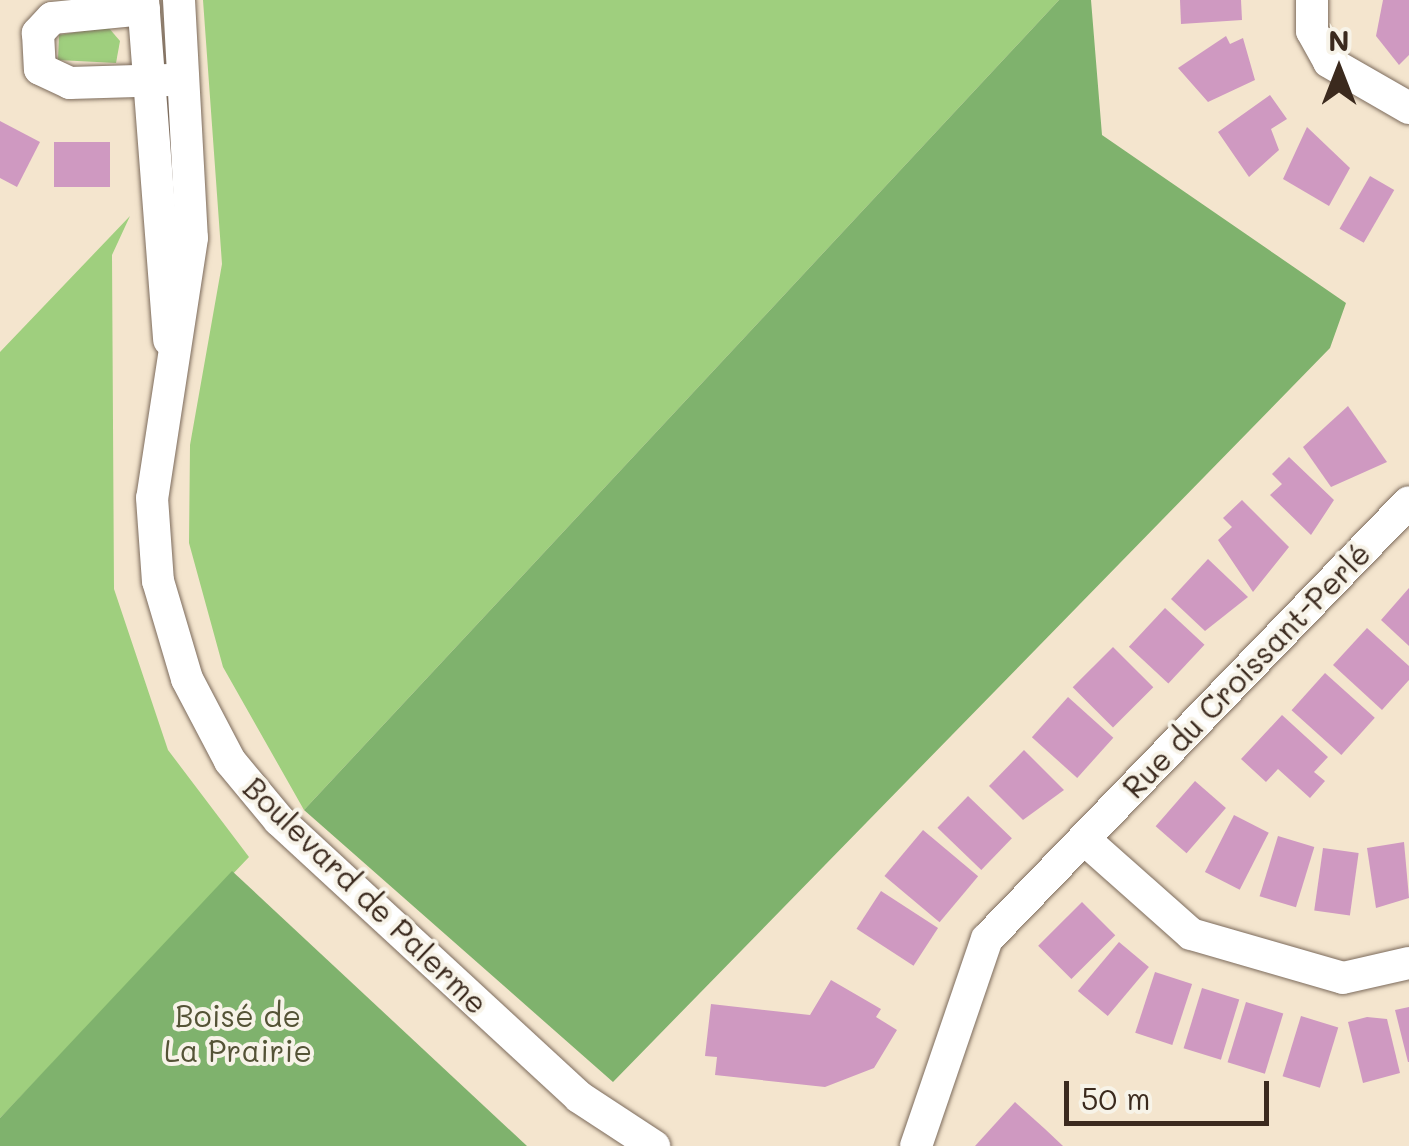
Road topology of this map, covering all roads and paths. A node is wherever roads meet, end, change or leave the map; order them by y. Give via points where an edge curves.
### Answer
1 (179, 0) edge
2 (1312, 0) edge
3 (143, 4) edge
4 (184, 79) junction
5 (148, 80) junction
6 (1409, 108) edge
7 (170, 344) junction
8 (1409, 502) edge
9 (1084, 839) junction
10 (1409, 962) edge
11 (654, 1146) edge
12 (916, 1146) edge

1 - 4 street, Boulevard de Palerme
2 - 6 street via 1312,31 1330,62
3 - 5 street, Boulevard de Palerme
3 - 5 street, Boulevard de Palerme via 52,18 38,33 35,56 57,81
4 - 5 street, Boulevard de Palerme
4 - 7 street, Boulevard de Palerme via 192,238
5 - 7 street, Boulevard de Palerme
7 - 11 street, Boulevard de Palerme via 153,473 155,555 178,658 219,744 322,860 579,1097
8 - 9 street, Rue du Croissant-Perlé
9 - 10 street via 1190,934 1343,978
9 - 12 street, Rue du Croissant-Perlé via 978,954

